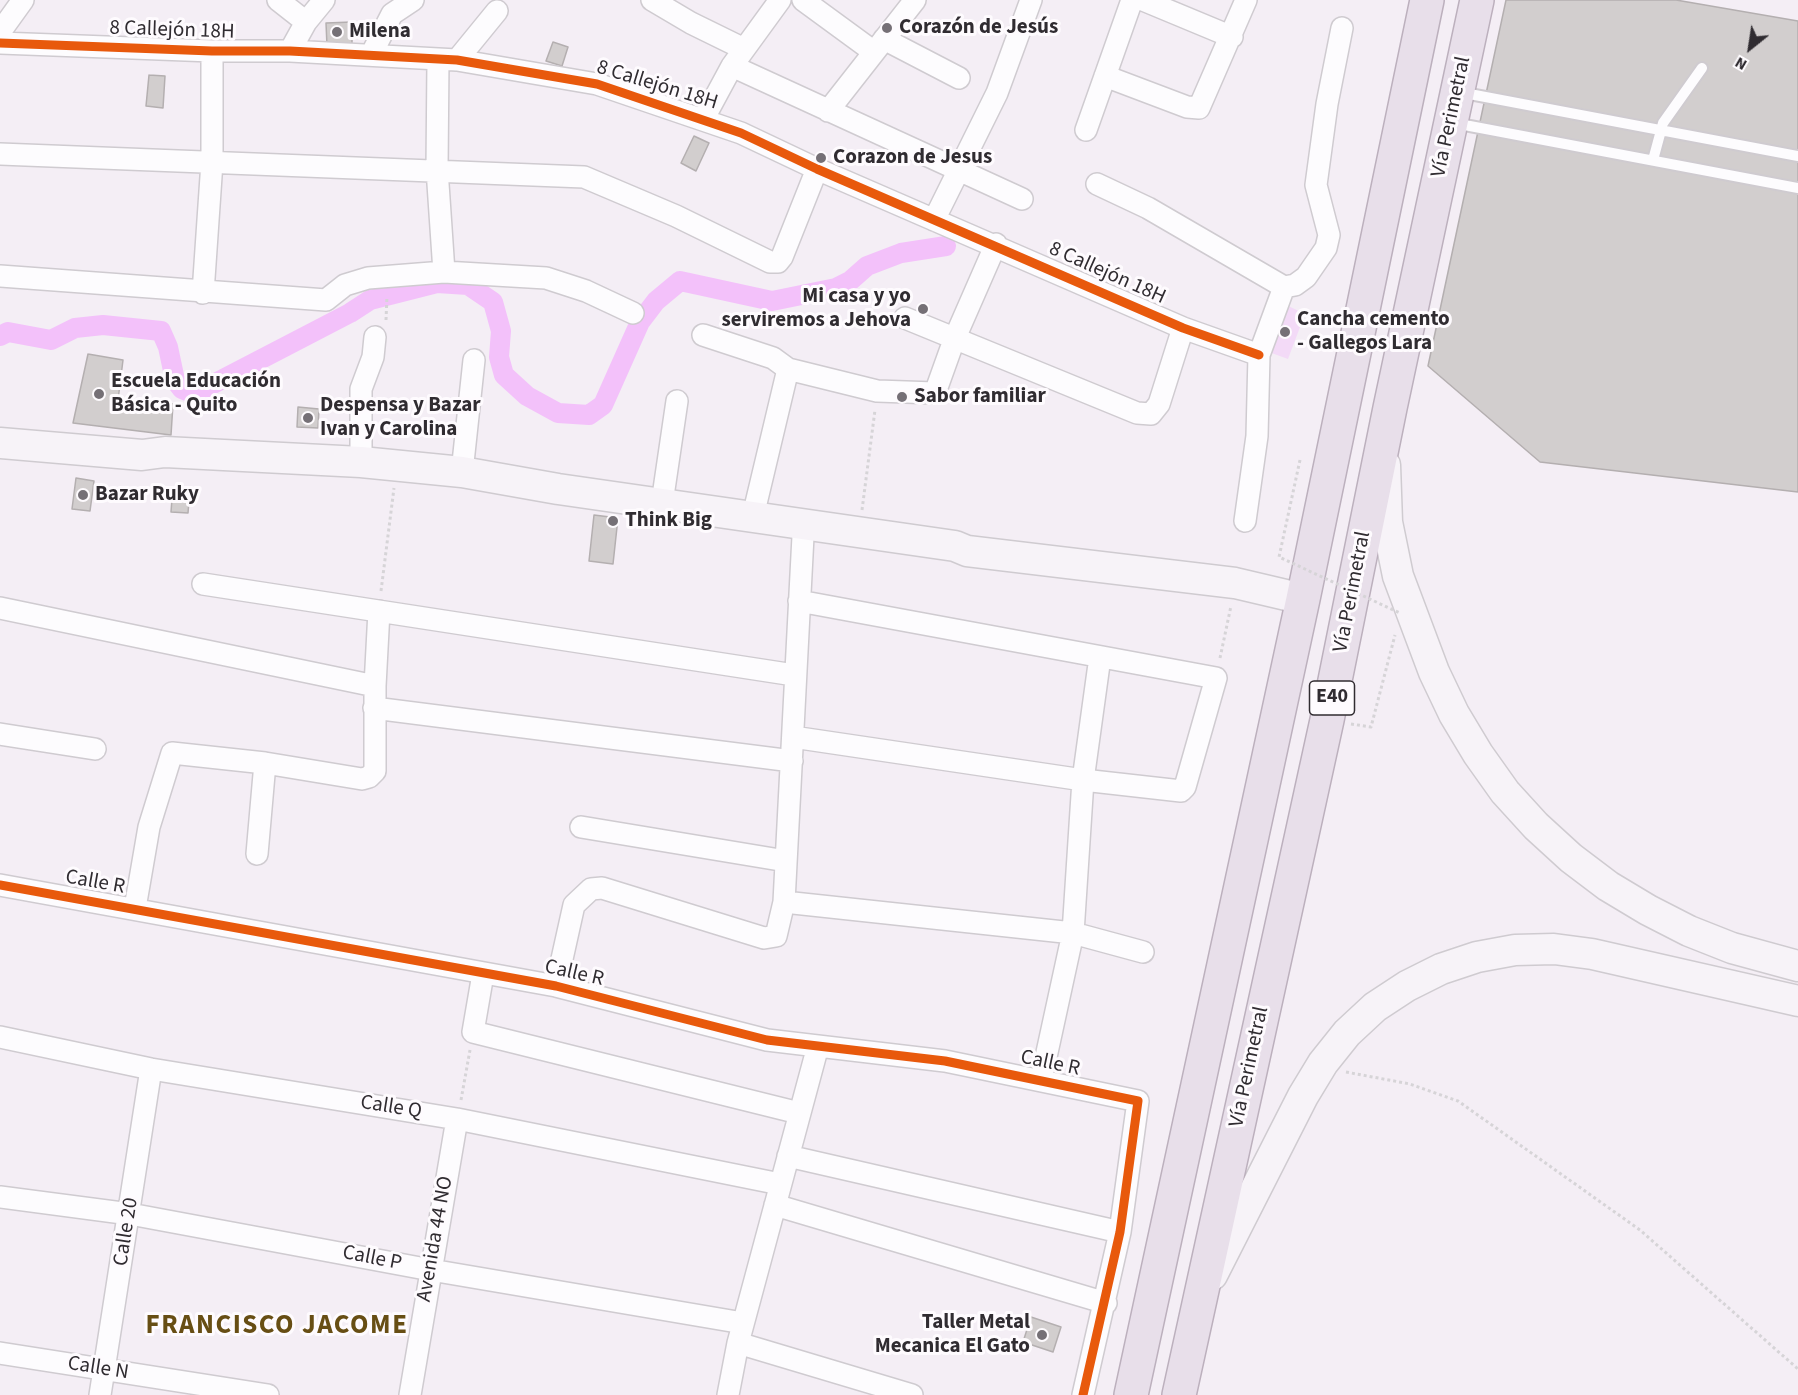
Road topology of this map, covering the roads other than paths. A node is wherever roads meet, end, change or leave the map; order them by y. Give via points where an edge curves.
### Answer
1 (23, 0) edge
2 (278, 0) edge
3 (324, 0) edge
4 (412, 0) edge
5 (652, 0) edge
6 (780, 0) edge
7 (803, 0) edge
8 (915, 0) edge
9 (1031, 0) edge
10 (1132, 0) edge
11 (1143, 0) edge
12 (1246, 0) edge
13 (1428, 0) edge
14 (1477, 0) edge
15 (497, 11) dead end
16 (306, 22) junction
17 (1342, 28) dead end
18 (0, 32) edge
19 (1232, 37) junction
20 (0, 43) edge
21 (879, 45) junction
22 (212, 51) junction
23 (290, 51) junction
24 (371, 55) junction
25 (738, 57) junction
26 (448, 60) junction
27 (1702, 68) dead end
28 (1105, 76) junction
29 (959, 78) dead end
30 (1454, 107) junction
31 (828, 111) junction
32 (704, 118) junction
33 (1086, 130) dead end
34 (1661, 130) junction
35 (0, 154) edge
36 (1798, 156) edge
37 (1653, 160) junction
38 (212, 162) junction
39 (437, 169) junction
40 (817, 169) junction
41 (958, 171) junction
42 (1097, 184) dead end
43 (1798, 188) edge
44 (1022, 199) dead end
45 (934, 220) junction
46 (996, 244) junction
47 (444, 272) junction
48 (0, 276) edge
49 (1284, 287) junction
50 (203, 293) junction
51 (633, 313) dead end
52 (905, 318) dead end
53 (1183, 328) junction
54 (703, 335) dead end
55 (375, 337) dead end
56 (954, 340) junction
57 (1259, 355) junction
58 (474, 360) dead end
59 (788, 369) junction
60 (677, 401) dead end
61 (1390, 408) junction
62 (0, 443) edge
63 (142, 455) junction
64 (361, 462) junction
65 (462, 472) junction
66 (557, 496) junction
67 (662, 502) junction
68 (753, 516) junction
69 (1245, 522) dead end
70 (803, 536) junction
71 (967, 551) junction
72 (203, 584) dead end
73 (1303, 599) junction
74 (798, 602) junction
75 (0, 608) edge
76 (379, 611) junction
77 (1100, 657) junction
78 (794, 675) junction
79 (375, 686) junction
80 (374, 708) junction
81 (0, 734) edge
82 (793, 737) junction
83 (95, 749) dead end
84 (792, 760) junction
85 (265, 763) junction
86 (1083, 780) junction
87 (581, 827) dead end
88 (257, 854) dead end
89 (786, 861) junction
90 (0, 885) edge
91 (784, 902) junction
92 (135, 908) junction
93 (1073, 933) junction
94 (1143, 952) dead end
95 (1798, 966) edge
96 (483, 974) junction
97 (556, 986) junction
98 (1798, 1001) edge
99 (0, 1037) edge
100 (818, 1046) junction
101 (151, 1069) junction
102 (1041, 1080) junction
103 (799, 1113) junction
104 (457, 1119) junction
105 (788, 1156) junction
106 (780, 1184) junction
107 (0, 1197) edge
108 (775, 1205) junction
109 (130, 1214) junction
110 (1120, 1232) junction
111 (431, 1270) junction
112 (1198, 1302) junction
113 (1106, 1303) junction
114 (741, 1333) junction
115 (0, 1353) edge
116 (104, 1370) junction
117 (1131, 1393) edge
118 (100, 1395) edge
119 (268, 1395) edge
120 (410, 1395) edge
121 (728, 1395) edge
122 (912, 1395) edge
123 (1083, 1395) edge
124 (1179, 1395) edge

1 - 18 street
2 - 16 street
3 - 16 street
4 - 24 street via 392,15
5 - 25 street
6 - 25 street
7 - 21 street
8 - 21 street
9 - 41 street via 997,93
10 - 28 street
11 - 19 street
12 - 19 street
13 - 73 highway, E40
14 - 30 highway, Vía Perimetral / E40
15 - 26 street
16 - 23 street
17 - 49 street via 1316,185 1329,235 1326,248 1306,277
19 - 28 street via 1205,100 1196,109
20 - 22 street, 8 Callejón 18H
21 - 29 street
21 - 31 street
22 - 23 street, 8 Callejón 18H
22 - 38 street
23 - 24 street, 8 Callejón 18H
24 - 26 street, 8 Callejón 18H
25 - 31 street
25 - 32 street
26 - 32 street, 8 Callejón 18H via 597,84
26 - 39 street
27 - 34 lane
28 - 33 street
30 - 34 lane
30 - 37 lane
30 - 61 highway, Vía Perimetral / E40
31 - 41 street
32 - 40 street, 8 Callejón 18H
34 - 36 lane
34 - 37 lane
35 - 38 street
37 - 43 lane
38 - 39 street
38 - 50 street
39 - 40 street via 584,177 770,262 778,262
39 - 47 street
40 - 45 street, 8 Callejón 18H
41 - 44 street
41 - 45 street
42 - 49 street via 1148,208
45 - 46 street, 8 Callejón 18H
46 - 53 street, 8 Callejón 18H
46 - 56 street
47 - 50 street via 368,278 345,285 326,300
47 - 51 street via 546,278
48 - 50 street
49 - 57 street
52 - 56 street
53 - 56 street via 1159,404 1151,414 1137,413
53 - 57 street, 8 Callejón 18H
54 - 59 street via 773,358
55 - 64 street via 362,389
56 - 59 street via 935,393 877,391
57 - 69 street via 1257,436
58 - 65 street
59 - 68 street
60 - 67 street
61 - 95 street via 1385,466 1387,522 1398,576 1454,714 1505,792 1571,858 1608,886 1689,931 1732,948
61 - 112 highway, Vía Perimetral / E40 via 1327,720
62 - 63 street
63 - 64 street via 165,452
63 - 66 street via 168,463
64 - 65 street
65 - 66 street
66 - 67 street
66 - 70 street
67 - 68 street
68 - 71 street
70 - 71 street via 952,556
70 - 74 street
71 - 73 street via 1235,583
72 - 76 street
73 - 117 highway, E40
74 - 77 street
74 - 78 street
75 - 79 street
76 - 78 street
76 - 79 street
77 - 86 street
77 - 86 street via 1216,678 1181,791
78 - 82 street
79 - 80 street
80 - 84 street
80 - 85 street via 375,771 369,777
81 - 83 street
82 - 84 street
82 - 86 street
84 - 89 street
85 - 88 street
85 - 92 street via 172,753 149,827
86 - 93 street
87 - 89 street
89 - 91 street
90 - 92 street, Calle R
91 - 93 street
91 - 97 street via 776,936 764,938 602,888 591,889 574,905
92 - 96 street, Calle R
93 - 94 street
93 - 102 street
96 - 97 street, Calle R
96 - 103 street via 473,1032
97 - 100 street, Calle R via 767,1040
98 - 112 street via 1592,954 1554,949 1487,955 1441,969 1407,986 1375,1007 1323,1063
99 - 101 street, Calle Q
100 - 102 street, Calle R via 945,1061
100 - 103 street
101 - 104 street, Calle Q
101 - 109 street, Calle 20
102 - 110 street, Calle R via 1138,1101
103 - 105 street
104 - 106 street, Calle Q
104 - 111 street, Avenida 44 NO
105 - 106 street
105 - 110 street
106 - 108 street
107 - 109 street, Calle P
108 - 113 street
108 - 114 street
109 - 111 street, Calle P
109 - 116 street, Calle 20
110 - 113 street
111 - 114 street, Calle P
111 - 120 street, Avenida 44 NO
112 - 124 highway, Vía Perimetral / E40
113 - 123 street
114 - 121 street
114 - 122 street, Calle P
115 - 116 street, Calle N
116 - 118 street, Calle 20
116 - 119 street, Calle N

